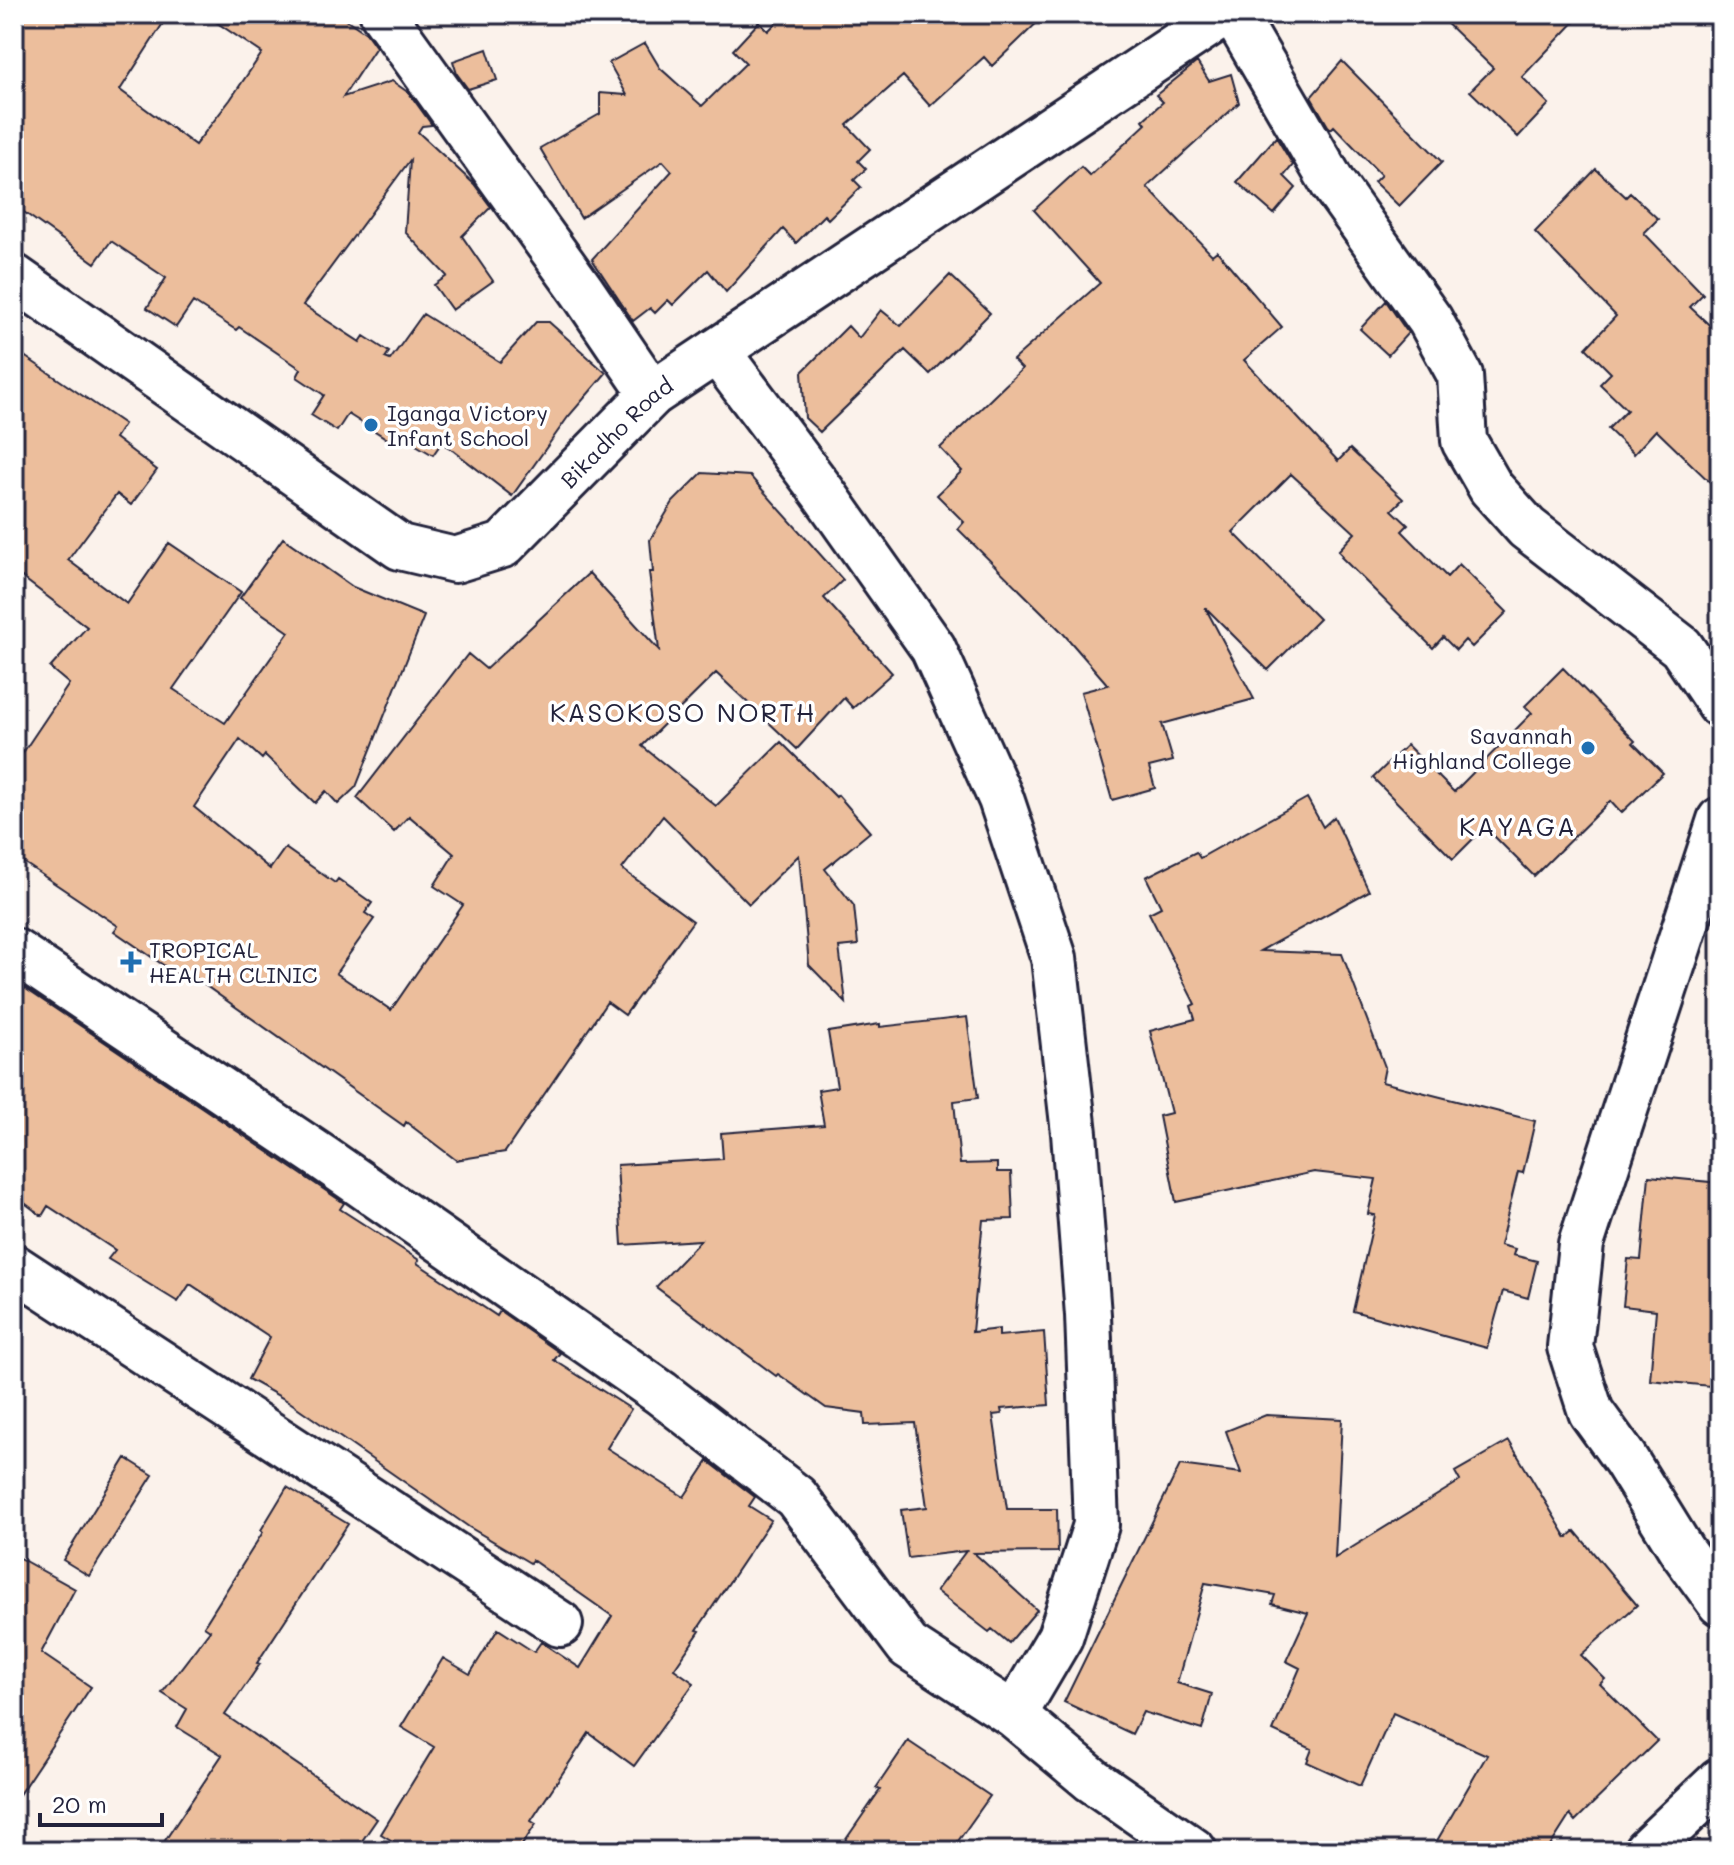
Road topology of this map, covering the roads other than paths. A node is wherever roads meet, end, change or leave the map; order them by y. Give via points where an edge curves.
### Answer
1 (383, 14) edge
2 (1224, 14) edge
3 (1234, 14) edge
4 (14, 277) edge
5 (717, 351) junction
6 (652, 394) junction
7 (1720, 705) edge
8 (1720, 820) edge
9 (14, 951) edge
10 (14, 1267) edge
11 (1720, 1603) edge
12 (560, 1624) dead end
13 (1014, 1715) junction
14 (1720, 1781) edge
15 (1194, 1851) edge
16 (1646, 1851) edge

1 - 6 street
2 - 5 street, Bikadho Road
3 - 7 street via 1333,184 1430,320 1460,375 1464,441 1491,488 1527,528 1681,647
4 - 6 street, Bikadho Road via 400,547 455,560 503,545
5 - 6 street, Bikadho Road
5 - 13 street via 933,648 1001,799 1054,958 1086,1285 1096,1525 1060,1637
8 - 11 street via 1581,1244 1570,1347 1591,1412
9 - 13 street via 673,1402 796,1497 908,1646
10 - 12 street
13 - 15 street via 1092,1780
14 - 16 street

